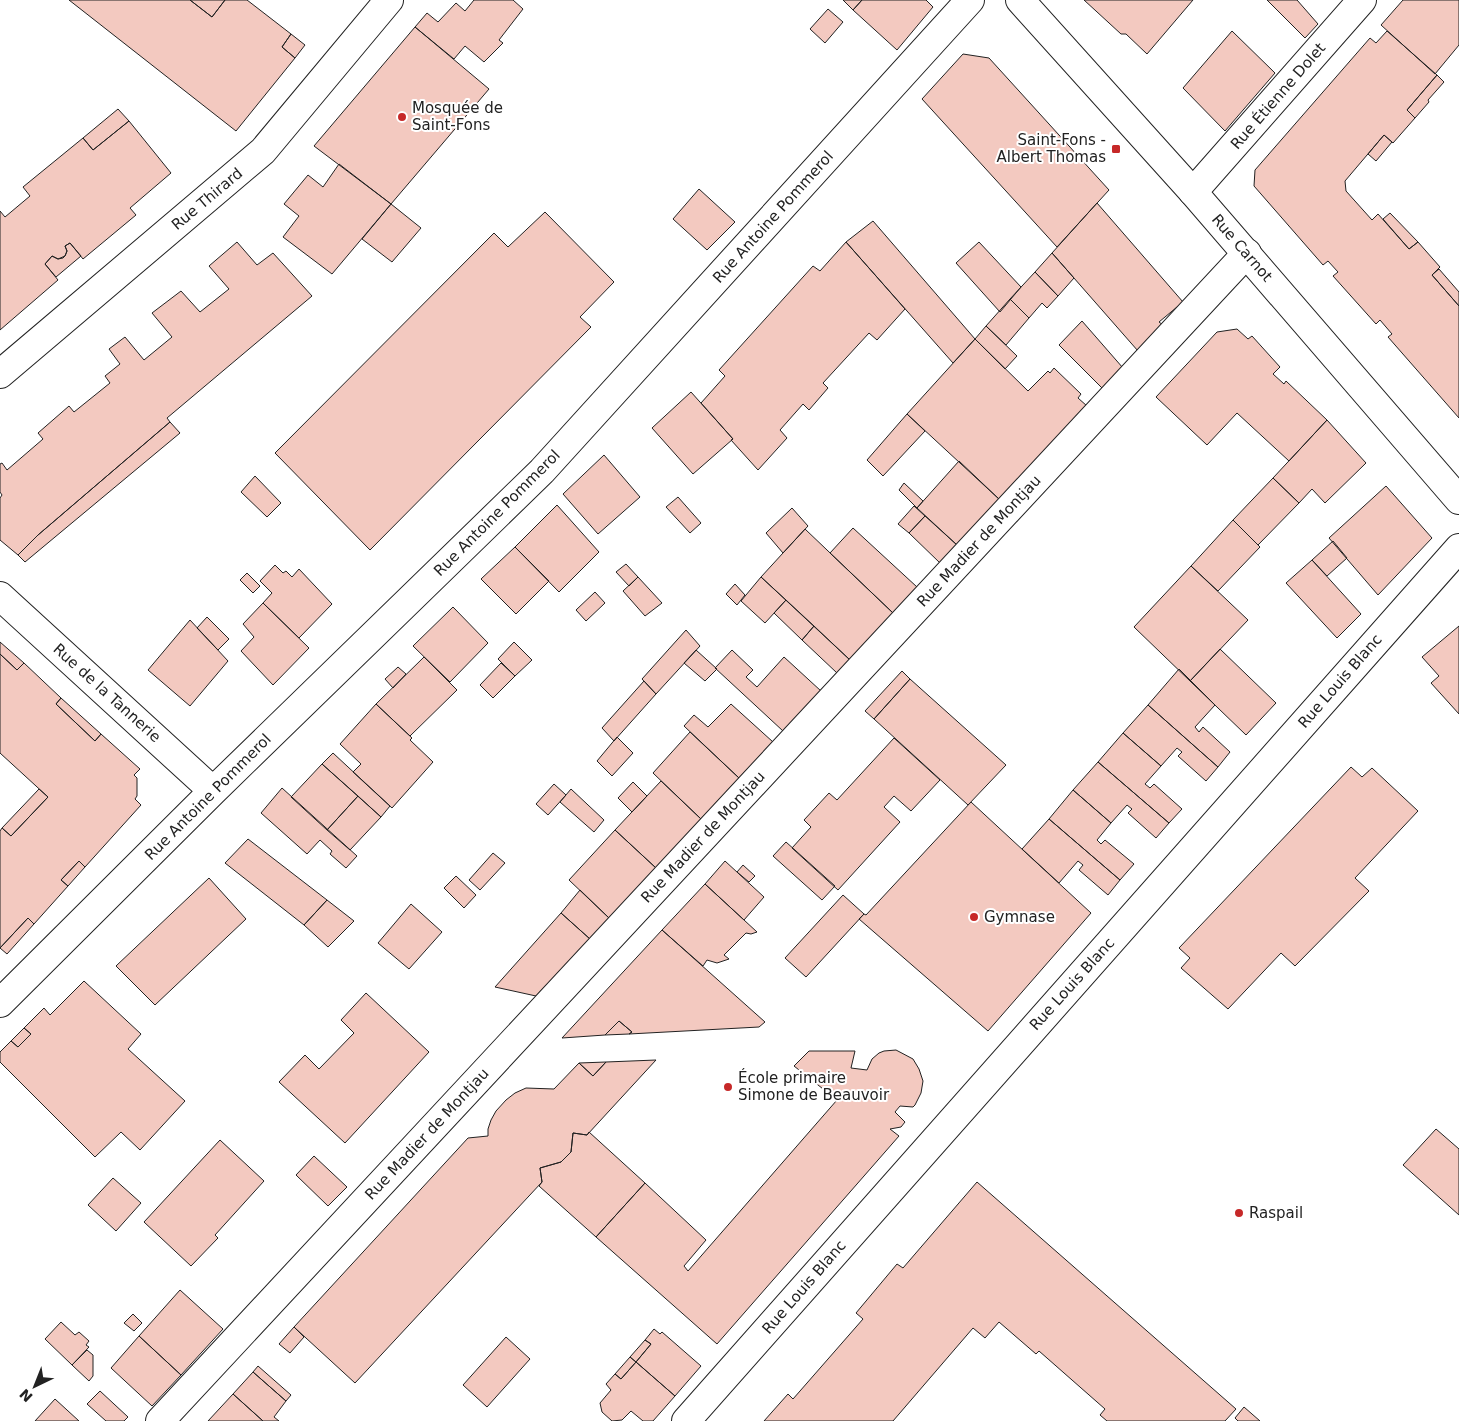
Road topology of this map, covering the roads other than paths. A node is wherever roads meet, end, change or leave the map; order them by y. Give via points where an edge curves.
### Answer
1 (389, 0) edge
2 (970, 0) edge
3 (1020, 0) edge
4 (1362, 0) edge
5 (1193, 192) junction
6 (1247, 254) junction
7 (0, 374) edge
8 (1459, 500) edge
9 (1459, 548) edge
10 (0, 596) edge
11 (213, 791) junction
12 (0, 1003) edge
13 (160, 1421) edge
14 (686, 1421) edge

1 - 7 street, Rue Thirard via 263,151
2 - 11 street, Rue Antoine Pommerol via 542,471
3 - 5 street, Rue Carnot
4 - 5 street, Rue Étienne Dolet
5 - 6 street, Rue Carnot
6 - 8 street, Rue Carnot
6 - 13 street, Rue Madier de Montjau
9 - 14 street, Rue Louis Blanc
10 - 11 street, Rue de la Tannerie
11 - 12 street, Rue Antoine Pommerol

